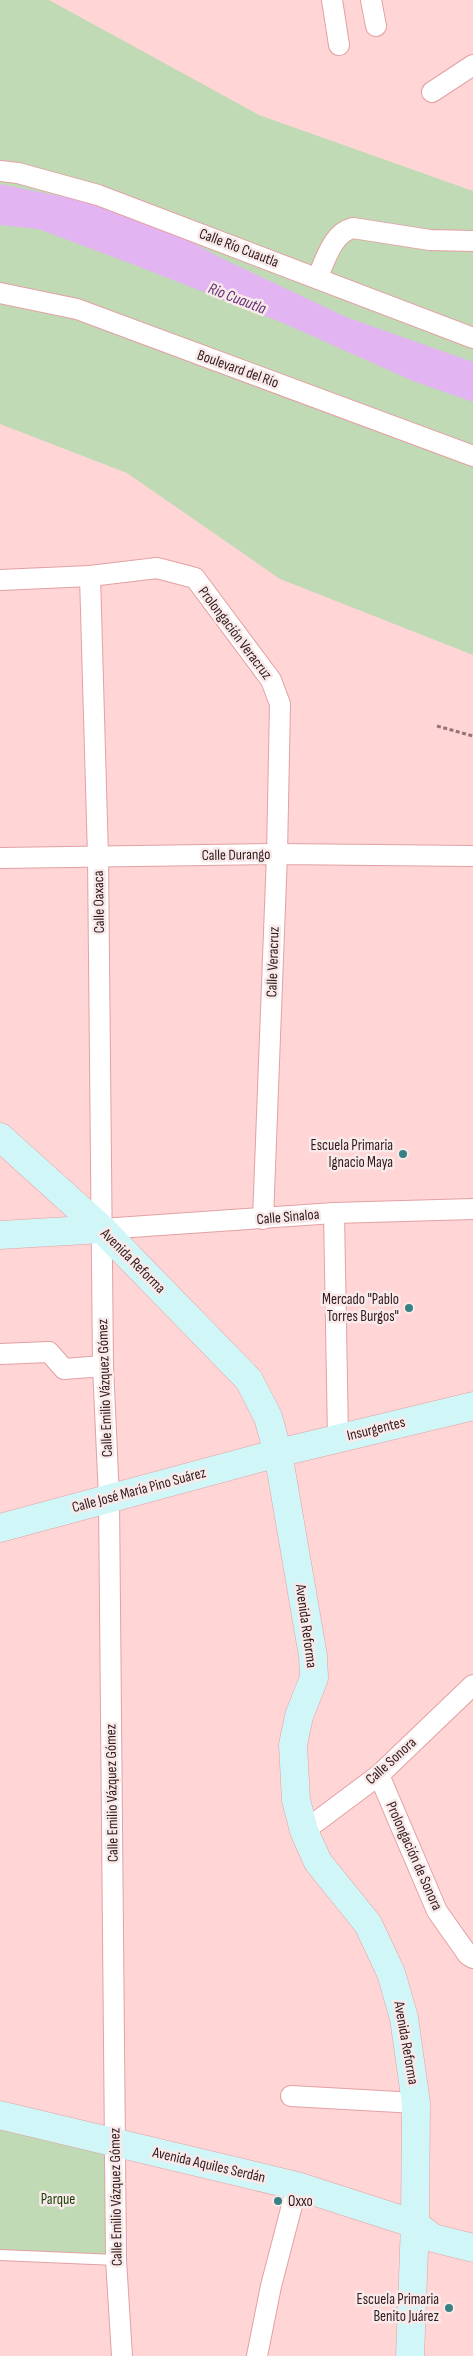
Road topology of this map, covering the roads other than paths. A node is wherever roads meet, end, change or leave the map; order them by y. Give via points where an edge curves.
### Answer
1 (332, 0) edge
2 (371, 0) edge
3 (376, 26) dead end
4 (339, 45) dead end
5 (473, 65) edge
6 (432, 92) dead end
7 (0, 171) edge
8 (473, 241) edge
9 (317, 278) junction
10 (0, 293) edge
11 (473, 338) edge
12 (473, 456) edge
13 (90, 576) junction
14 (0, 580) edge
15 (280, 704) joint
16 (277, 854) junction
17 (473, 856) edge
18 (98, 857) junction
19 (0, 858) edge
20 (0, 1137) edge
21 (473, 1209) edge
22 (334, 1213) junction
23 (263, 1219) junction
24 (102, 1229) junction
25 (0, 1236) edge
26 (0, 1354) edge
27 (103, 1366) junction
28 (473, 1406) edge
29 (338, 1438) junction
30 (278, 1453) junction
31 (109, 1498) junction
32 (0, 1528) edge
33 (473, 1685) edge
34 (379, 1775) junction
35 (304, 1831) junction
36 (473, 1958) edge
37 (291, 2096) dead end
38 (416, 2103) junction
39 (0, 2115) edge
40 (115, 2142) junction
41 (297, 2186) junction
42 (415, 2224) junction
43 (473, 2228) edge
44 (473, 2248) edge
45 (0, 2255) edge
46 (116, 2260) junction
47 (122, 2356) edge
48 (257, 2356) edge
49 (410, 2356) edge

1 - 4 street
2 - 3 street
5 - 6 street
7 - 9 street, Calle Río Cuautla via 98,195
8 - 9 street via 430,240 353,228 344,230 338,235
9 - 11 street, Calle Río Cuautla
10 - 12 street, Boulevard del Río via 77,309
13 - 14 street, Prolongación Veracruz
13 - 15 street, Prolongación Veracruz via 157,568 194,578 272,680
13 - 18 street, Calle Oaxaca
15 - 16 street, Calle Veracruz
16 - 17 street, Calle Durango
16 - 18 street, Calle Durango
16 - 23 street, Calle Veracruz
18 - 19 street, Calle Durango
18 - 24 street, Calle Oaxaca
20 - 24 street, Avenida Reforma
21 - 22 street, Calle Sinaloa
22 - 23 street, Calle Sinaloa
22 - 29 street
23 - 24 street, Calle Sinaloa
24 - 25 street
24 - 27 street, Calle Emilio Vázquez Gómez
24 - 30 street, Avenida Reforma via 249,1380 268,1417
26 - 27 street via 49,1352 64,1369
27 - 31 street, Calle Emilio Vázquez Gómez
28 - 29 street, Insurgentes
29 - 30 street, Insurgentes
30 - 31 street, Calle José María Pino Suárez
30 - 35 street, Avenida Reforma via 313,1656 314,1678 293,1745 296,1800
31 - 32 street, Calle José María Pino Suárez
31 - 40 street, Calle Emilio Vázquez Gómez
33 - 34 street, Calle Sonora
34 - 35 street, Calle Sonora
34 - 36 street, Prolongación de Sonora via 437,1911
35 - 38 street, Avenida Reforma via 318,1862 368,1924 392,1973 404,2018
37 - 38 street
38 - 42 street, Avenida Reforma
39 - 40 street, Avenida Aquiles Serdán
40 - 41 street, Avenida Aquiles Serdán
40 - 46 street, Calle Emilio Vázquez Gómez
41 - 42 street, Avenida Aquiles Serdán
41 - 48 street
42 - 43 street via 438,2220
42 - 44 street via 433,2238
42 - 49 street, Avenida Reforma
45 - 46 lane
46 - 47 street, Calle Emilio Vázquez Gómez

